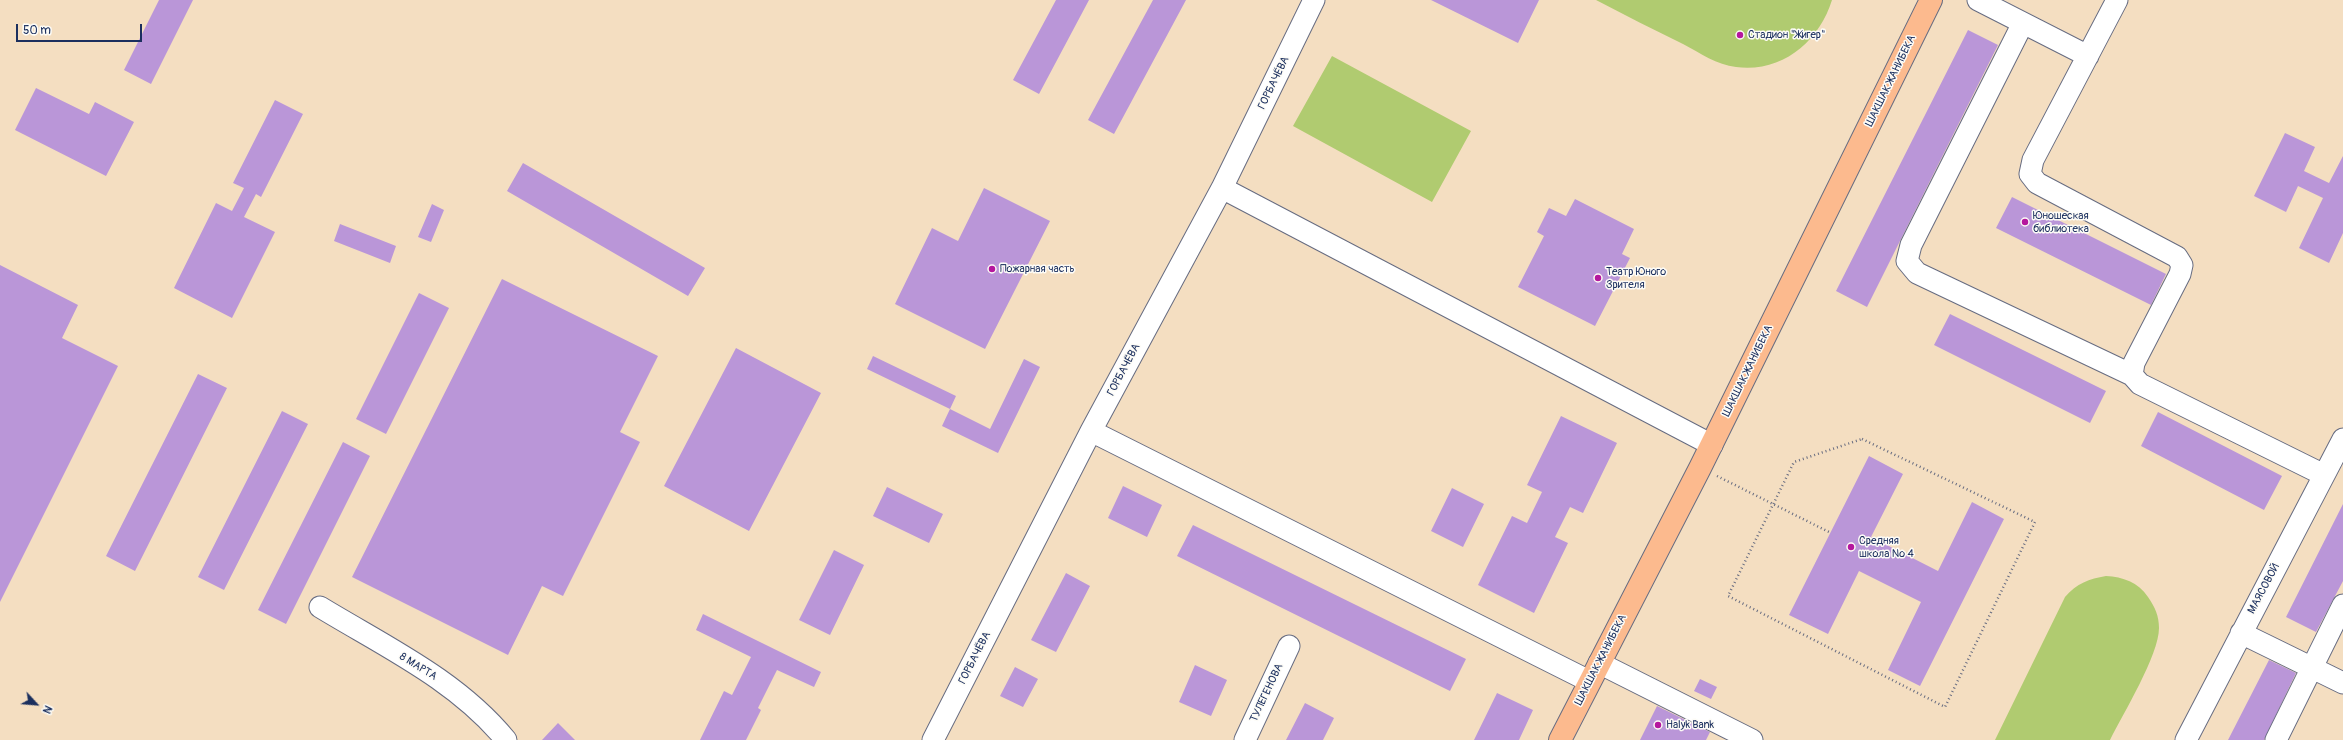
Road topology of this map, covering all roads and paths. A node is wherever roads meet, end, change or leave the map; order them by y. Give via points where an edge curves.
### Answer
1 (1314, 0) edge
2 (1931, 0) edge
3 (1978, 0) edge
4 (2117, 0) edge
5 (2023, 23) junction
6 (2088, 56) junction
7 (1222, 188) junction
8 (2132, 375) junction
9 (1091, 431) junction
10 (2343, 439) edge
11 (1712, 445) junction
12 (1700, 468) junction
13 (2324, 475) junction
14 (1773, 504) junction
15 (1831, 533) dead end
16 (2343, 605) edge
17 (320, 607) dead end
18 (2241, 633) junction
19 (1289, 646) dead end
20 (2312, 667) junction
21 (1594, 672) junction
22 (2343, 683) edge
23 (1566, 738) edge
24 (506, 740) edge
25 (934, 740) edge
26 (1245, 740) edge
27 (1752, 740) edge
28 (2186, 740) edge
29 (2276, 740) edge

1 - 7 street, ГОРБАЧЁВА
2 - 11 main road, ШАКШАК ЖАНИБЕКА
3 - 5 street
4 - 6 street
5 - 6 street
5 - 8 street via 1911,245 1907,261 1917,273
6 - 8 street via 2033,160 2030,174 2037,183 2177,257 2182,265 2180,274 2134,363
7 - 9 street, ГОРБАЧЁВА
7 - 11 street
8 - 13 street via 2140,384
9 - 21 street
9 - 25 street, ГОРБАЧЁВА
10 - 13 street, МАЯСОВОЙ
11 - 12 main road, ШАКШАК ЖАНИБЕКА
12 - 14 path
12 - 21 main road, ШАКШАК ЖАНИБЕКА
13 - 18 street, МАЯСОВОЙ
14 - 14 path via 1794,462 1862,439 2035,522 1945,707 1728,596
14 - 15 path
16 - 20 street
17 - 24 street, 8 МАРТА via 455,690
18 - 20 street
18 - 28 street, МАЯСОВОЙ
19 - 26 street, ТУЛЕГЕНОВА
20 - 22 street
20 - 29 street
21 - 23 main road, ШАКШАК ЖАНИБЕКА
21 - 27 street

